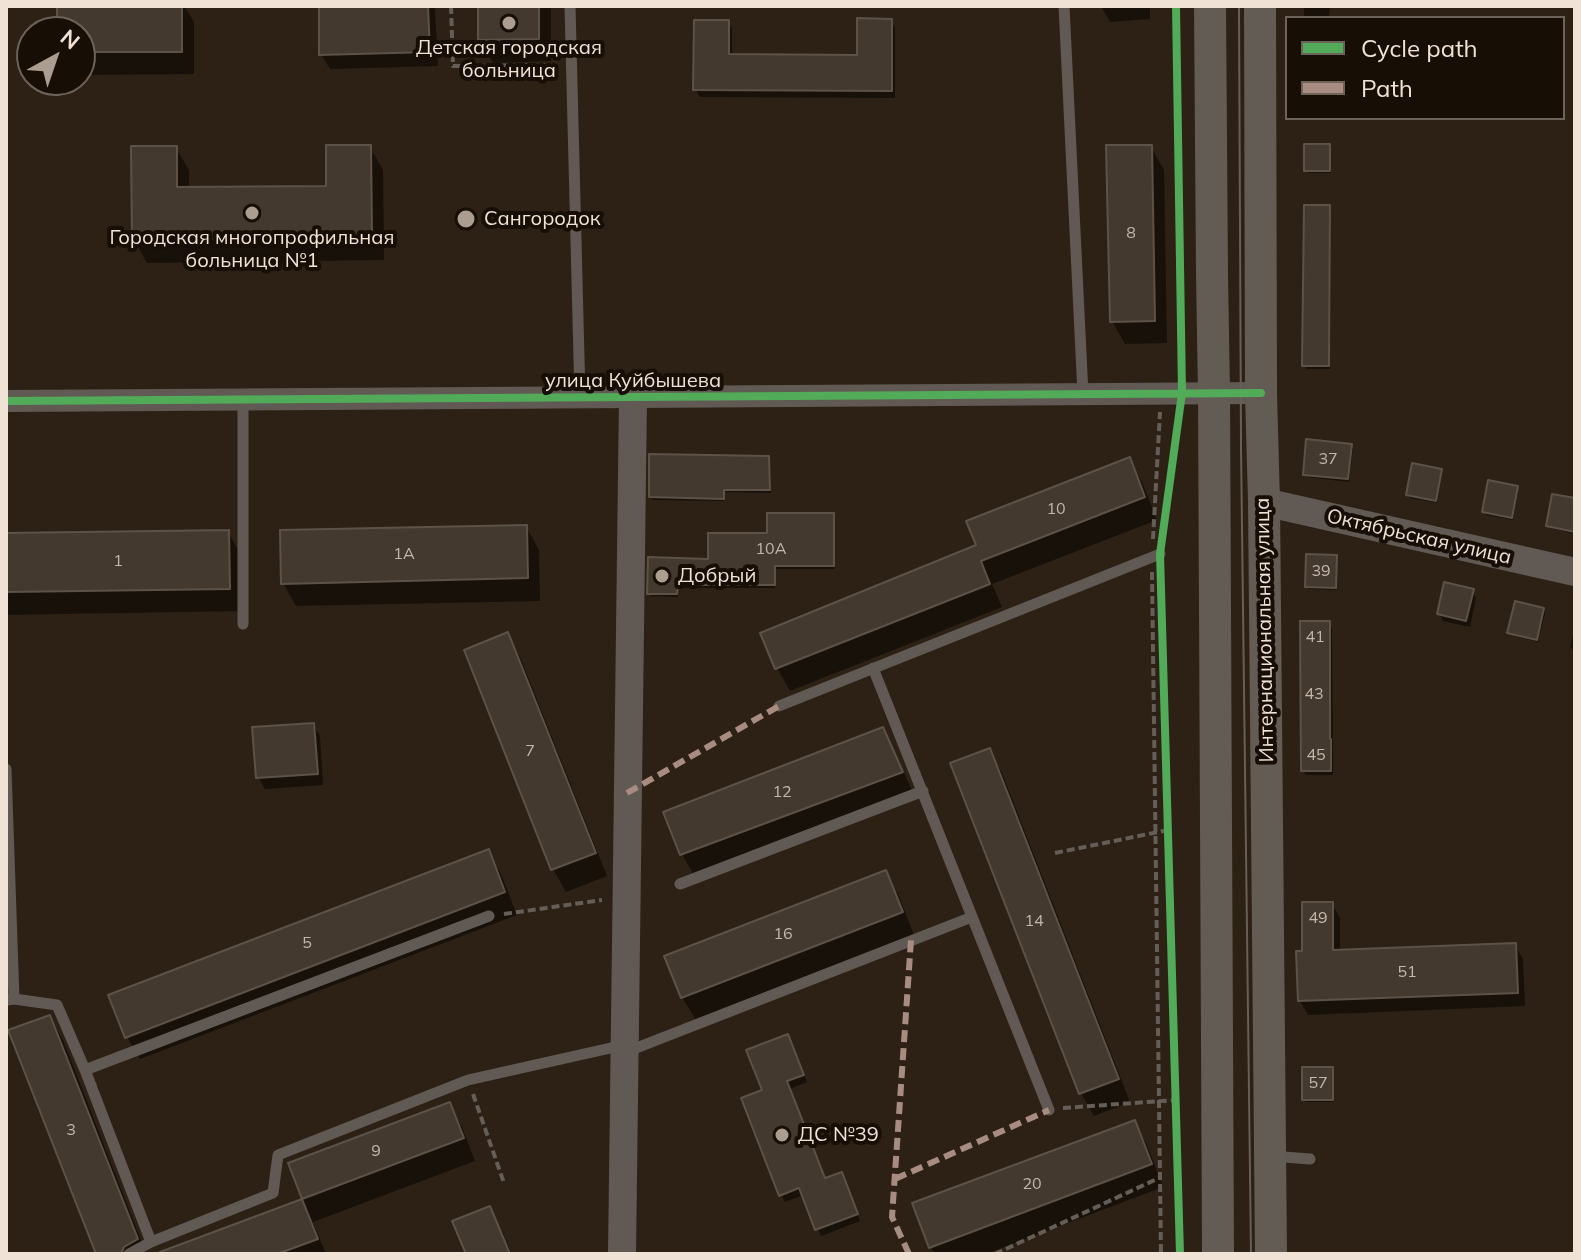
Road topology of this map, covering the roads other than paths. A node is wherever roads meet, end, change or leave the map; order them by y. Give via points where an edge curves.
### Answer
1 (570, 6) edge
2 (1064, 6) edge
3 (1210, 6) edge
4 (1260, 6) edge
5 (1214, 393) junction
6 (1261, 393) junction
7 (1083, 394) junction
8 (580, 397) junction
9 (633, 397) junction
10 (243, 400) junction
11 (6, 401) edge
12 (1264, 502) junction
13 (1156, 556) road end
14 (1575, 572) edge
15 (243, 624) dead end
16 (873, 668) junction
17 (779, 706) dead end
18 (6, 769) edge
19 (923, 791) junction
20 (680, 884) dead end
21 (489, 916) road end
22 (972, 917) junction
23 (10, 999) edge
24 (624, 1049) junction
25 (85, 1070) junction
26 (1049, 1110) road end
27 (1270, 1156) junction
28 (1310, 1159) dead end
29 (151, 1242) junction
30 (129, 1254) edge
31 (622, 1254) edge
32 (1218, 1254) edge
33 (1271, 1254) edge

1 - 8 lane
2 - 7 lane
3 - 5 main road
4 - 6 main road, Интернациональная улица
5 - 6 street, улица Куйбышева
5 - 7 street, улица Куйбышева
5 - 32 main road
6 - 12 main road, Интернациональная улица
7 - 9 street, улица Куйбышева
8 - 9 street, улица Куйбышева
8 - 10 street, улица Куйбышева
9 - 24 street
10 - 11 street, улица Куйбышева
10 - 15 lane
12 - 14 street, Октябрьская улица
12 - 27 main road, Интернациональная улица
13 - 16 lane
16 - 17 lane
16 - 19 lane
18 - 23 lane
19 - 20 lane
19 - 22 lane
21 - 25 lane
22 - 24 lane
22 - 26 lane
23 - 25 lane via 57,1005
24 - 29 lane via 468,1080 278,1155 273,1193
24 - 31 street
25 - 29 lane
27 - 28 lane
27 - 33 main road, Интернациональная улица
29 - 30 lane

